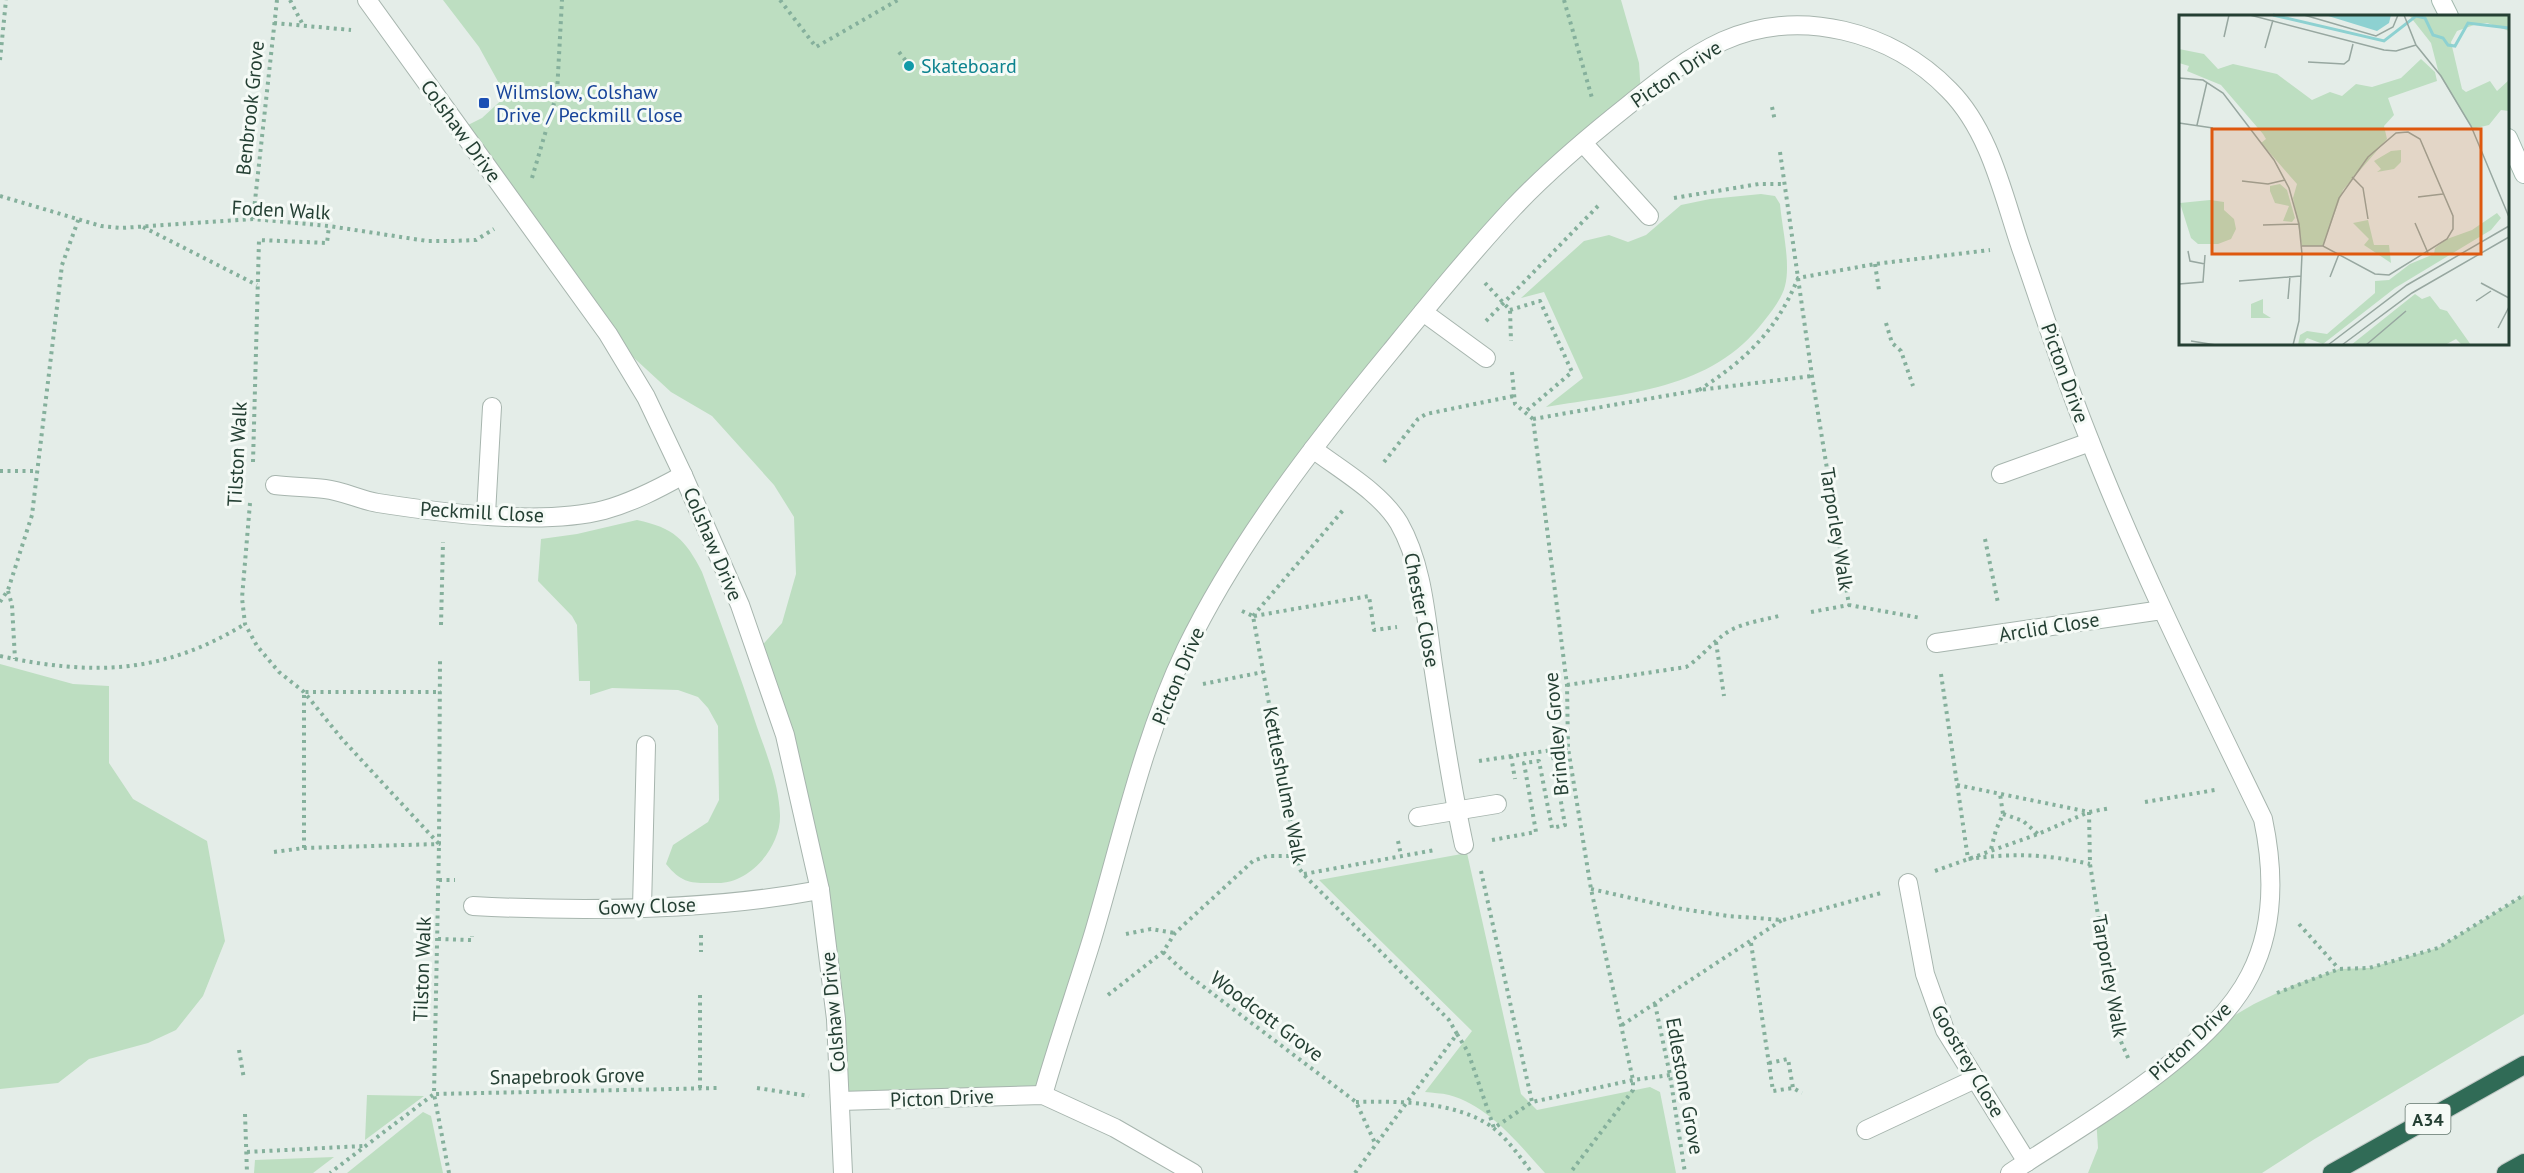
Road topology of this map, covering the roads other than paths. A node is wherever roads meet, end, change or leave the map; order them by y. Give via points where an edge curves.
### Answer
1 (367, 0) edge
2 (2441, 0) edge
3 (2448, 15) edge
4 (2509, 140) edge
5 (1583, 143) junction
6 (2524, 174) edge
7 (1643, 211) road end
8 (1423, 312) junction
9 (1486, 358) dead end
10 (492, 408) dead end
11 (2090, 442) junction
12 (1313, 449) junction
13 (2001, 474) dead end
14 (683, 475) junction
15 (275, 485) dead end
16 (486, 514) junction
17 (2162, 610) junction
18 (1936, 643) road end
19 (646, 745) dead end
20 (1497, 804) dead end
21 (1456, 811) junction
22 (1418, 817) dead end
23 (1464, 845) dead end
24 (1908, 883) road end
25 (820, 890) junction
26 (473, 906) dead end
27 (642, 908) junction
28 (2524, 1065) edge
29 (1975, 1079) junction
30 (1043, 1095) junction
31 (840, 1101) junction
32 (1866, 1130) dead end
33 (2027, 1162) junction
34 (2524, 1163) edge
35 (843, 1173) edge
36 (1193, 1173) edge
37 (2010, 1173) edge
38 (2332, 1173) edge
39 (2506, 1173) edge

1 - 14 street, Colshaw Drive via 608,334 646,397
2 - 3 street
4 - 6 street
5 - 7 street
5 - 8 street, Picton Drive via 1518,203
5 - 11 street, Picton Drive via 1658,82 1724,41 1752,32 1814,25 1841,29 1901,52 1950,90 1970,115 1993,163
8 - 9 street
8 - 12 street, Picton Drive
10 - 16 street
11 - 13 street
11 - 17 street, Picton Drive
12 - 21 street, Chester Close via 1385,505 1412,551
12 - 30 street, Picton Drive via 1229,569 1167,691
14 - 16 street, Peckmill Close via 645,496 605,510 579,515
14 - 25 street, Colshaw Drive via 740,605 782,724
15 - 16 street, Peckmill Close via 327,489 375,503
17 - 18 street, Arclid Close
17 - 33 street, Picton Drive via 2264,819 2271,861 2271,895 2263,941 2251,974 2234,1001 2206,1032 2146,1082
19 - 27 street
20 - 21 street
21 - 22 street
21 - 23 street
24 - 29 street, Goostrey Close via 1932,999 1945,1030
25 - 27 street, Gowy Close via 741,902
25 - 31 street, Colshaw Drive via 836,1019
26 - 27 street, Gowy Close
28 - 38 highway, A34
29 - 32 street
29 - 33 street, Goostrey Close
30 - 31 street, Picton Drive
30 - 36 street, Picton Drive via 1115,1128
31 - 35 street, Colshaw Drive
33 - 37 street, Picton Drive
34 - 39 highway

